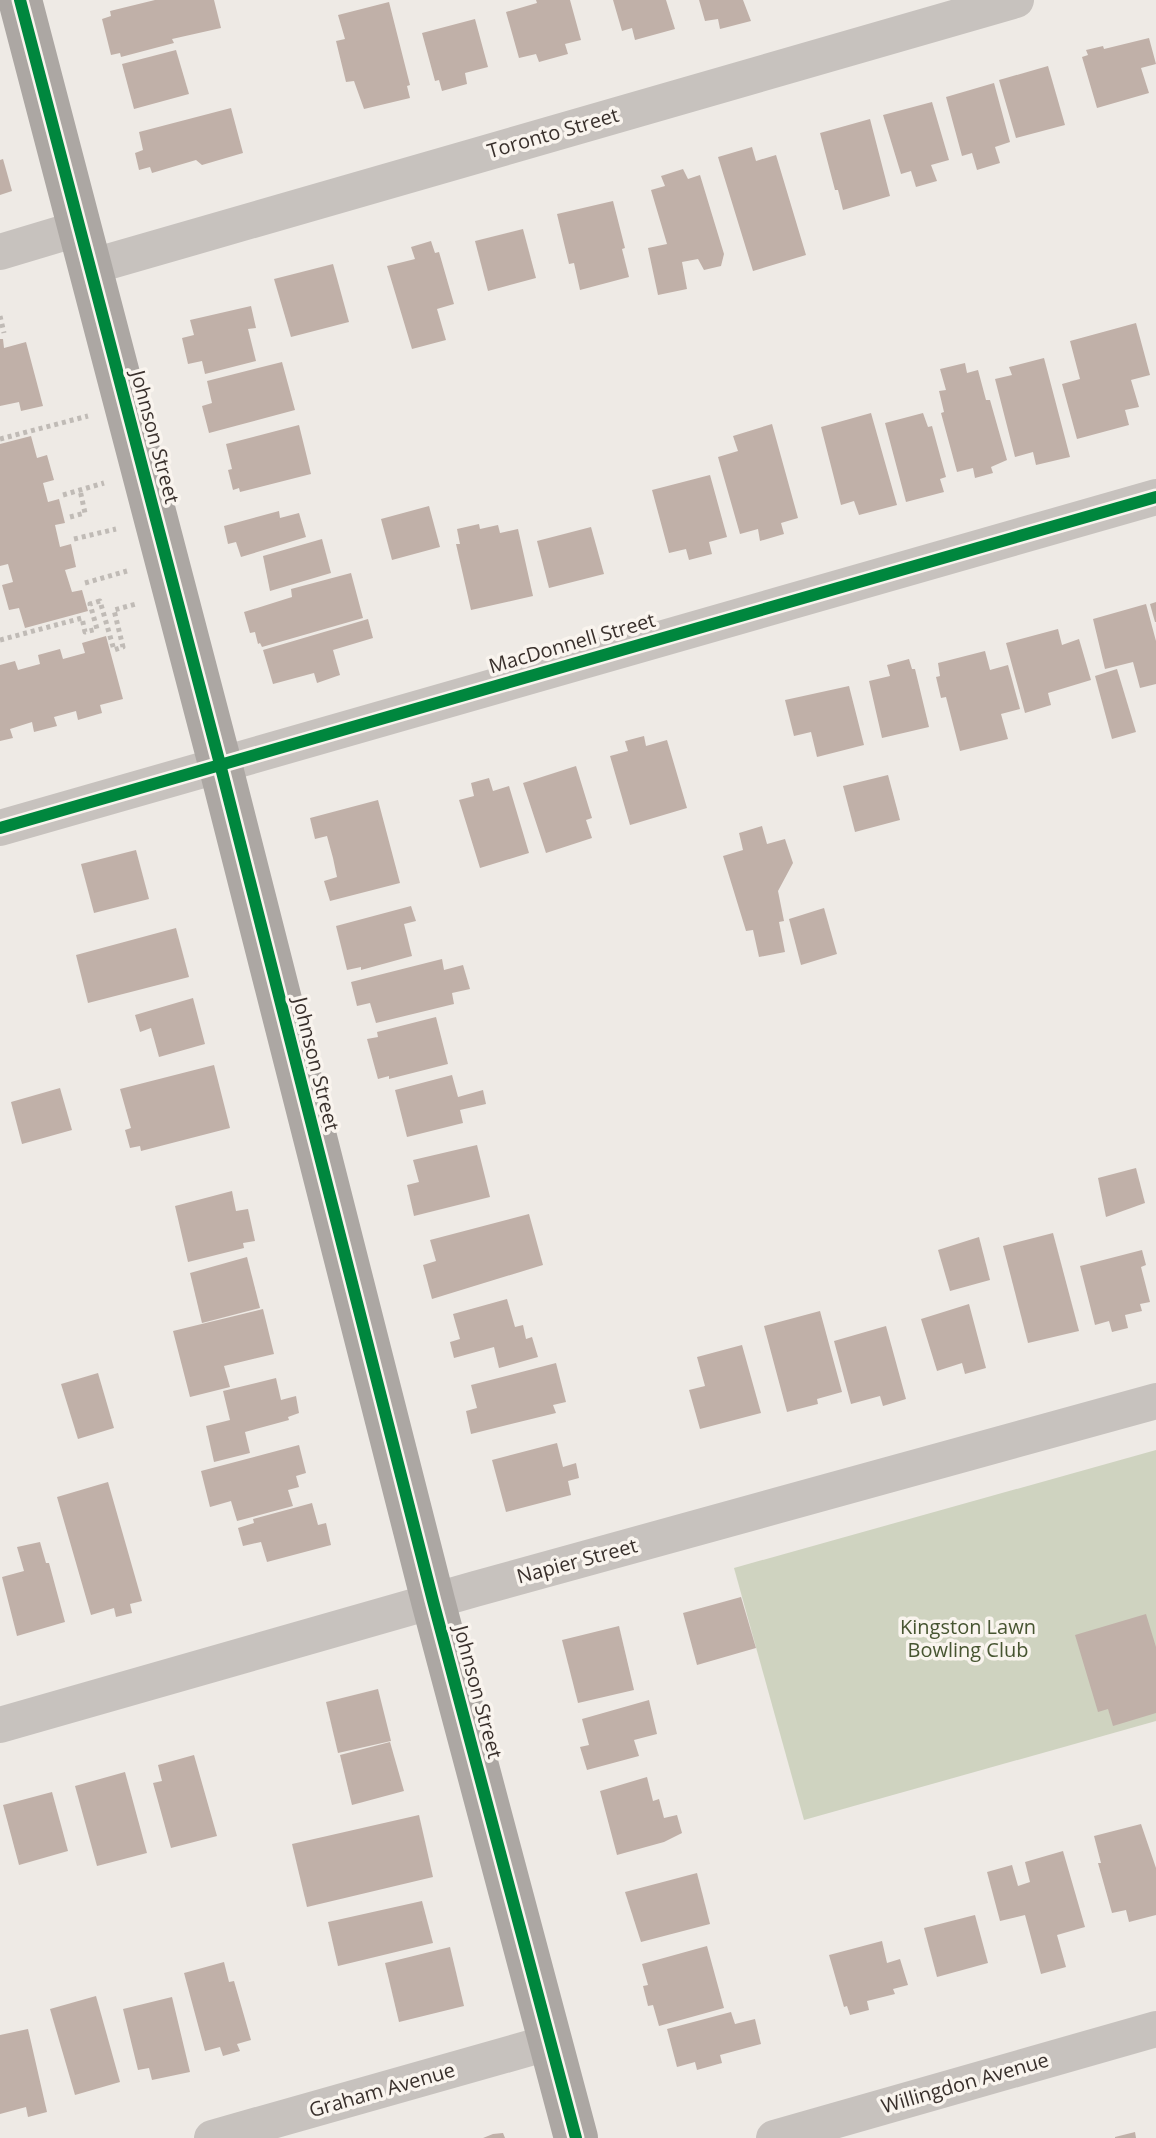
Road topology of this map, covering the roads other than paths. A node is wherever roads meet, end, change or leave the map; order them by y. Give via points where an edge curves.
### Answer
1 (20, 0) edge
2 (1016, 0) edge
3 (85, 247) junction
4 (0, 252) edge
5 (1156, 497) edge
6 (220, 764) junction
7 (0, 828) edge
8 (1156, 1401) edge
9 (433, 1601) junction
10 (0, 1725) edge
11 (1156, 2029) edge
12 (551, 2042) junction
13 (212, 2138) edge
14 (576, 2138) edge
15 (774, 2138) edge

1 - 3 main road, Johnson Street
2 - 3 street, Toronto Street
3 - 4 street, Toronto Street
3 - 6 main road, Johnson Street
5 - 6 street, MacDonnell Street
6 - 7 street, MacDonnell Street
6 - 9 main road, Johnson Street
8 - 9 street, Napier Street
9 - 10 street, Napier Street
9 - 12 main road, Johnson Street
11 - 15 street, Willingdon Avenue
12 - 13 street, Graham Avenue
12 - 14 main road, Johnson Street

